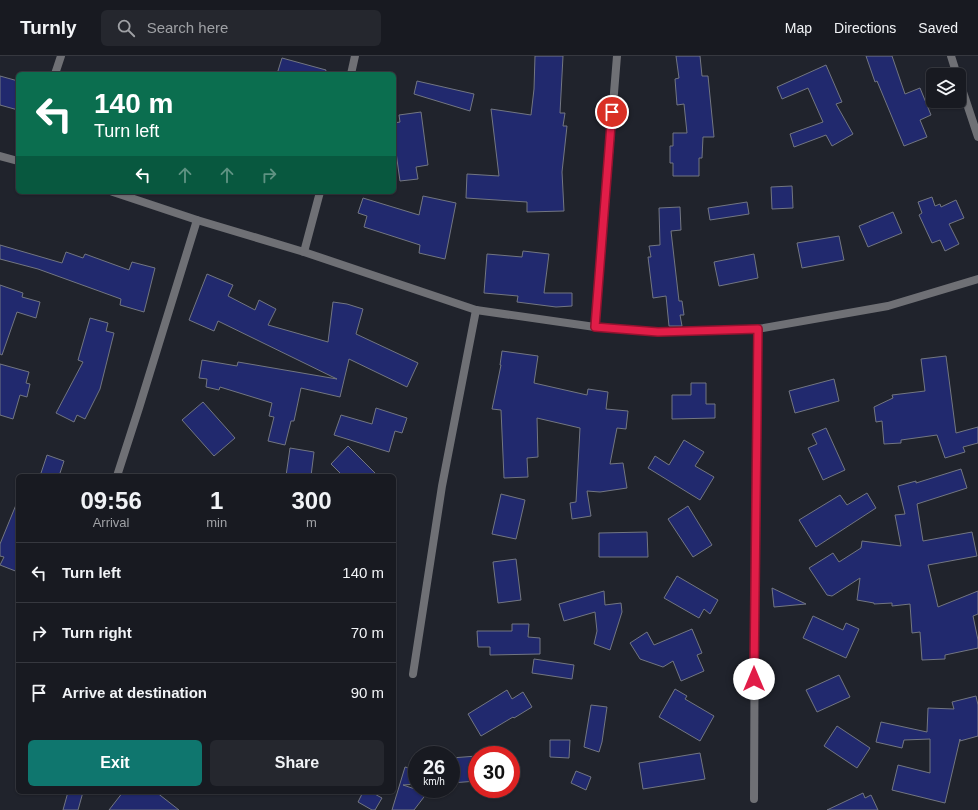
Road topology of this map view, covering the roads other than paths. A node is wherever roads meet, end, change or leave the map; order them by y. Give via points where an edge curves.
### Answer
1 (61, 56) edge
2 (355, 56) edge
3 (617, 56) edge
4 (951, 56) edge
5 (955, 68) edge
6 (56, 72) edge
7 (351, 72) edge
8 (966, 101) edge
9 (978, 137) edge
10 (0, 156) edge
11 (16, 160) edge
12 (119, 194) edge
13 (319, 194) edge
14 (197, 220) junction
15 (304, 252) junction
16 (978, 279) edge
17 (476, 310) junction
18 (595, 327) junction
19 (758, 329) junction
20 (118, 474) edge
21 (413, 674) dead end
22 (754, 799) dead end

1 - 6 street
2 - 7 street
3 - 18 street
4 - 5 street
8 - 9 street
10 - 11 street
12 - 14 street
13 - 15 street
14 - 15 street
14 - 20 street
15 - 17 street
16 - 19 street via 888,306
17 - 18 street
17 - 21 street via 442,486
18 - 19 street via 658,332
19 - 22 street

